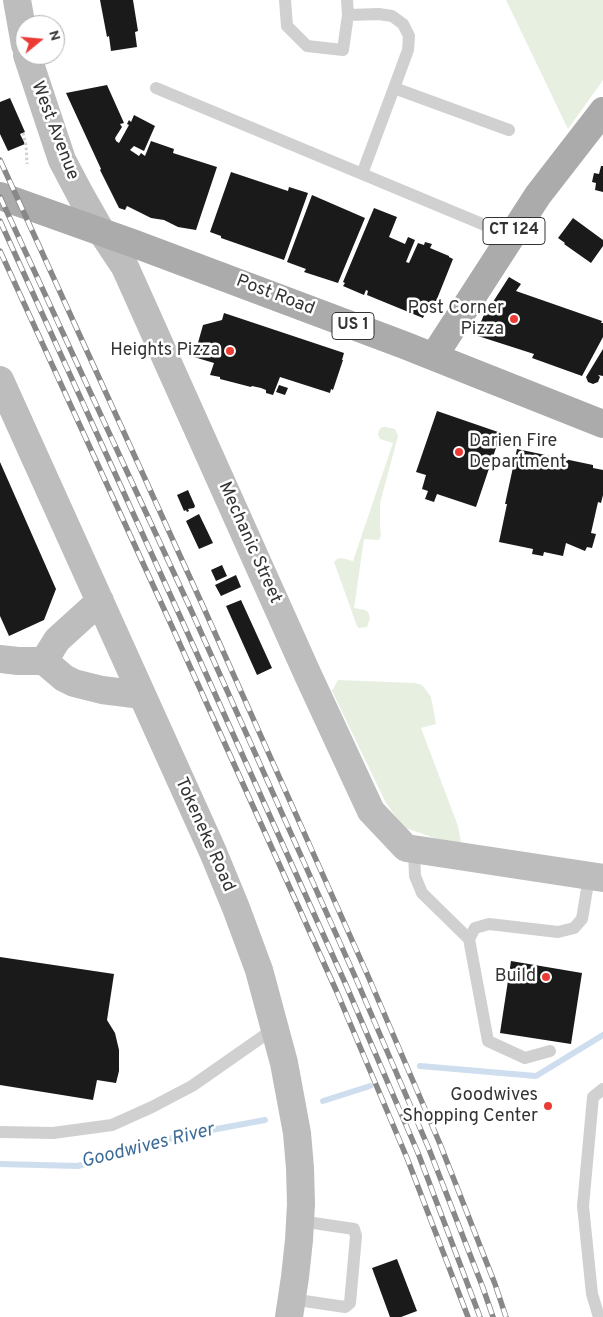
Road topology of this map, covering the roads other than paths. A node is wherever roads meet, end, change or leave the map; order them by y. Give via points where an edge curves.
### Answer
1 (17, 0) edge
2 (285, 0) edge
3 (347, 0) edge
4 (20, 15) edge
5 (348, 15) junction
6 (30, 65) edge
7 (156, 88) dead end
8 (394, 88) junction
9 (603, 111) edge
10 (510, 130) dead end
11 (362, 174) junction
12 (0, 196) edge
13 (101, 232) junction
14 (511, 236) junction
15 (434, 356) junction
16 (0, 380) edge
17 (603, 424) edge
18 (100, 601) junction
19 (0, 659) edge
20 (44, 661) junction
21 (142, 695) junction
22 (410, 849) junction
23 (596, 877) edge
24 (469, 939) junction
25 (275, 1028) junction
26 (550, 1051) dead end
27 (600, 1094) edge
28 (0, 1132) edge
29 (300, 1221) junction
30 (290, 1308) edge
31 (599, 1317) edge

1 - 4 main road
2 - 5 lane via 287,26 307,46 344,50
3 - 5 lane
5 - 8 lane via 380,14 392,16 403,24 409,36 408,50
6 - 13 main road, West Avenue via 62,160
7 - 11 lane
8 - 10 lane
8 - 11 lane
9 - 14 main road, CT 124 via 538,194
11 - 14 lane
12 - 13 main road, Post Road / US 1
13 - 15 main road, Post Road / US 1
13 - 22 main road, Mechanic Street via 125,267 372,811
14 - 15 main road, CT 124
15 - 17 main road, Post Road / US 1
16 - 18 main road, Tokeneke Road
18 - 20 main road via 57,640
18 - 21 main road, Tokeneke Road
19 - 20 main road
20 - 21 main road via 74,683
21 - 25 main road, Tokeneke Road via 236,908 259,970
22 - 23 main road
22 - 24 lane via 422,893
23 - 24 lane via 582,919 574,928 558,932 489,924 475,928
24 - 26 lane via 488,1041 525,1058
25 - 28 lane via 192,1086 112,1125 53,1132
25 - 29 main road, Tokeneke Road via 297,1133
27 - 31 lane via 583,1206 592,1294
29 - 30 main road, Tokeneke Road
29 - 30 lane via 354,1229 350,1303 344,1307

